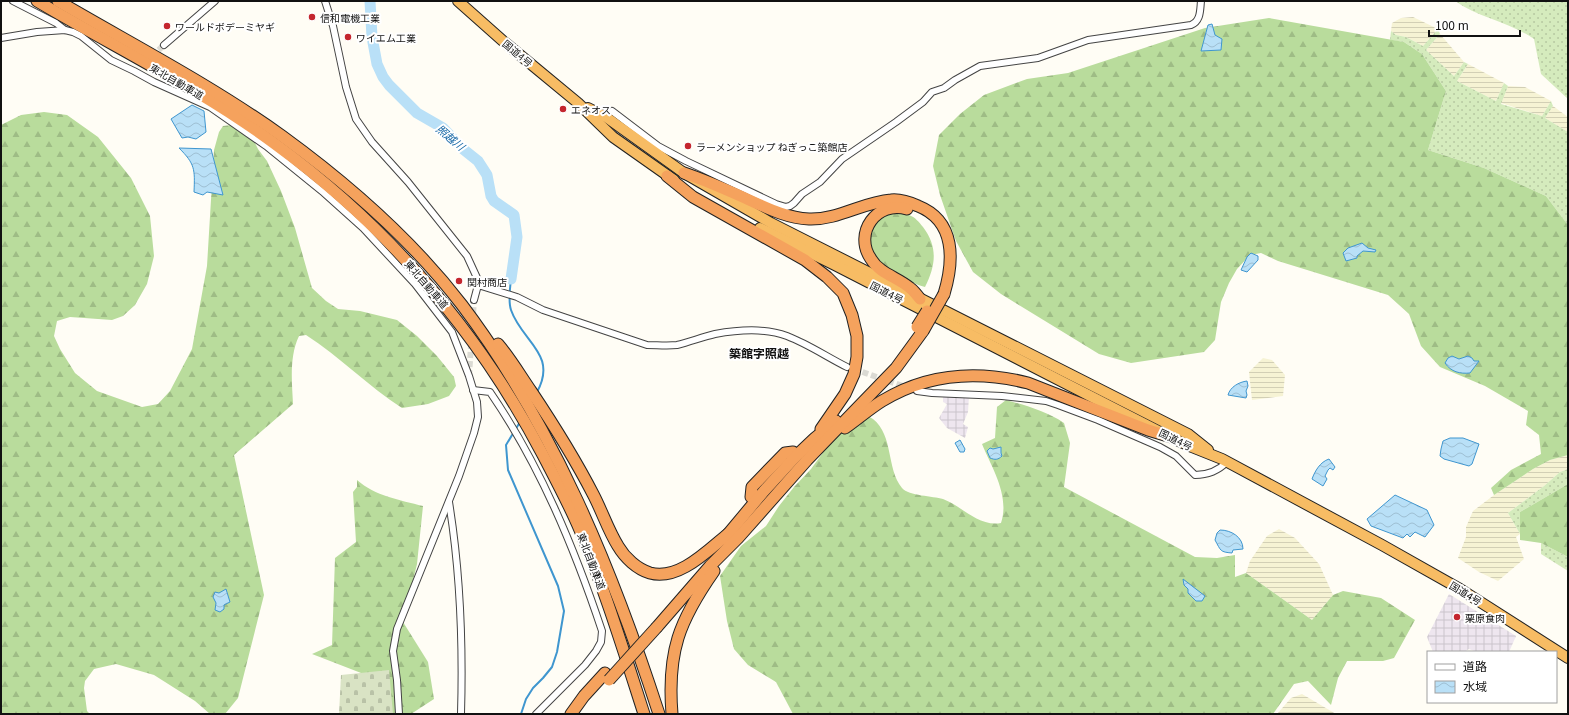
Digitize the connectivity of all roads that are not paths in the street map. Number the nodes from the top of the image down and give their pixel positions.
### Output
1 (14, 1) edge
2 (37, 1) edge
3 (58, 1) edge
4 (215, 1) edge
5 (325, 1) edge
6 (458, 1) edge
7 (1201, 1) edge
8 (65, 30) junction
9 (1, 38) edge
10 (164, 45) tunnel mouth
11 (143, 66) dead end
12 (134, 70) junction
13 (578, 103) junction
14 (612, 111) dead end
15 (647, 143) junction
16 (638, 156) junction
17 (684, 173) junction
18 (667, 176) junction
19 (478, 286) junction
20 (940, 293) junction
21 (920, 299) junction
22 (474, 300) tunnel mouth
23 (847, 367) tunnel mouth
24 (473, 390) junction
25 (917, 391) dead end
26 (536, 408) junction
27 (1168, 436) junction
28 (816, 444) junction
29 (797, 452) junction
30 (1213, 454) junction
31 (1227, 462) junction
32 (449, 501) junction
33 (748, 510) junction
34 (733, 536) junction
35 (1568, 658) edge
36 (607, 676) junction
37 (643, 711) edge
38 (399, 714) edge
39 (461, 714) edge
40 (536, 714) edge
41 (571, 714) edge
42 (579, 714) edge
43 (659, 714) edge
44 (672, 714) edge

1 - 8 street
2 - 37 highway, 東北自動車道
3 - 26 highway, 東北自動車道
4 - 10 street
5 - 19 street
6 - 13 highway, 国道4号
7 - 15 street
8 - 9 street
8 - 12 street
11 - 12 street
12 - 24 street
13 - 15 highway, 国道4号
13 - 16 highway, 国道4号
14 - 15 street
15 - 16 street
15 - 17 highway, 国道4号
16 - 18 highway, 国道4号
17 - 20 highway
17 - 21 highway, 国道4号
18 - 27 highway, 国道4号
18 - 28 highway
19 - 22 street
19 - 23 street
20 - 21 highway
20 - 28 highway, bridge
21 - 30 highway, 国道4号
24 - 32 street
24 - 40 street
25 - 31 street
26 - 34 highway
26 - 43 highway, 東北自動車道
27 - 28 highway
27 - 30 highway, 国道4号
28 - 29 highway
28 - 34 highway
29 - 33 highway
29 - 33 highway
30 - 31 highway, 国道4号
31 - 35 highway, 国道4号
32 - 38 street
32 - 39 street
33 - 34 highway
34 - 36 highway
34 - 44 highway
36 - 41 highway
36 - 42 highway

